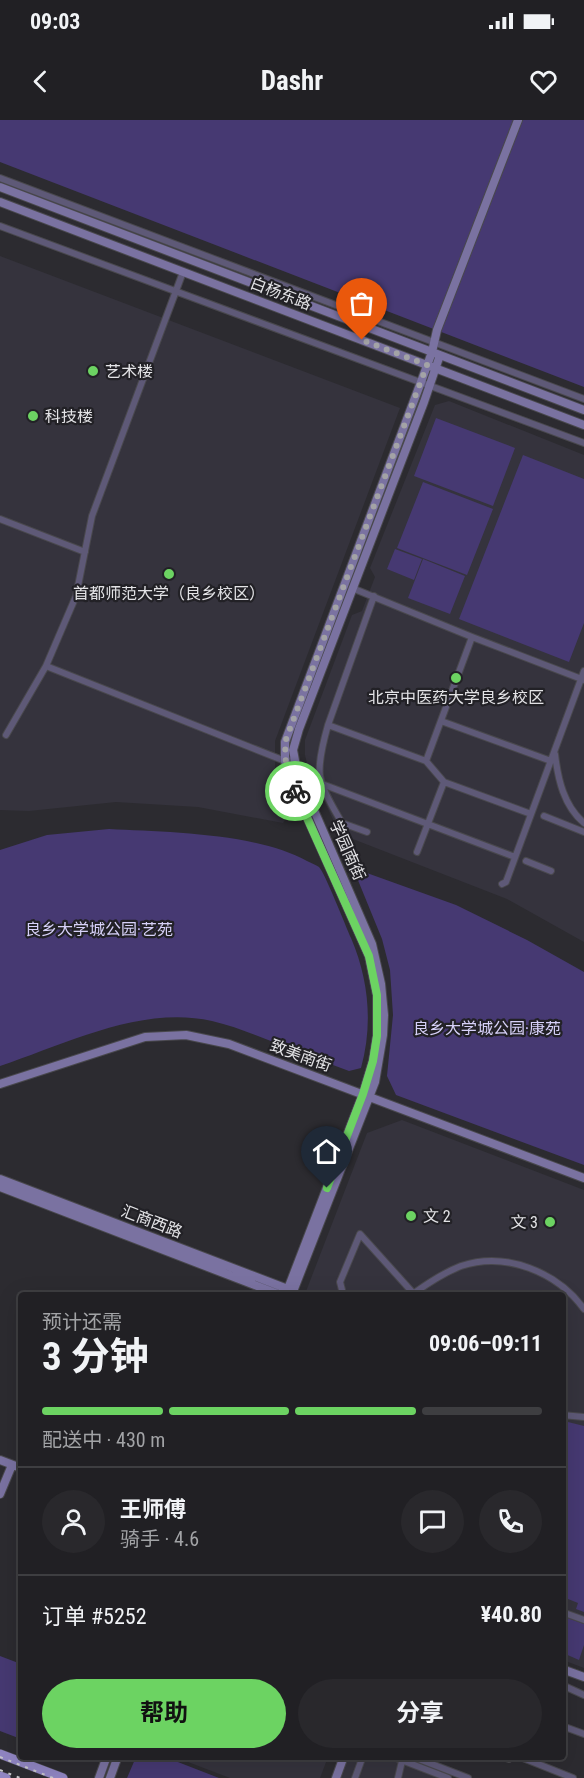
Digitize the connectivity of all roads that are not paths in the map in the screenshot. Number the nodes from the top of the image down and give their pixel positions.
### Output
1 (518, 120) edge
2 (0, 178) edge
3 (0, 188) edge
4 (0, 202) edge
5 (0, 226) edge
6 (183, 272) junction
7 (175, 291) junction
8 (434, 342) junction
9 (436, 353) junction
10 (431, 367) junction
11 (420, 382) junction
12 (430, 386) junction
13 (584, 399) edge
14 (584, 410) edge
15 (584, 425) edge
16 (584, 443) edge
17 (0, 519) edge
18 (85, 552) junction
19 (352, 588) junction
20 (374, 596) junction
21 (472, 637) junction
22 (46, 666) junction
23 (584, 671) edge
24 (584, 680) edge
25 (441, 721) junction
26 (328, 725) junction
27 (6, 735) dead end
28 (555, 751) junction
29 (289, 761) junction
30 (426, 761) junction
31 (551, 761) junction
32 (444, 782) junction
33 (322, 784) junction
34 (531, 814) junction
35 (544, 816) dead end
36 (428, 824) junction
37 (584, 824) edge
38 (367, 832) dead end
39 (584, 832) edge
40 (417, 852) dead end
41 (515, 857) junction
42 (526, 861) dead end
43 (551, 871) dead end
44 (502, 884) dead end
45 (0, 1084) edge
46 (366, 1095) junction
47 (584, 1178) edge
48 (0, 1179) edge
49 (0, 1187) edge
50 (273, 1292) edge
51 (290, 1292) edge
52 (342, 1292) edge
53 (411, 1292) edge
54 (416, 1292) edge
55 (584, 1309) edge
56 (566, 1415) edge
57 (584, 1417) edge
58 (0, 1460) edge
59 (12, 1465) junction
60 (18, 1467) edge
61 (0, 1494) edge
62 (566, 1613) edge
63 (584, 1620) edge
64 (566, 1670) edge
65 (584, 1677) edge
66 (566, 1686) edge
67 (584, 1695) edge
68 (566, 1726) edge
69 (584, 1734) edge
70 (0, 1754) edge
71 (106, 1760) edge
72 (117, 1760) edge
73 (343, 1760) edge
74 (362, 1760) edge
75 (421, 1760) edge
76 (528, 1760) edge
77 (402, 1761) joint
78 (0, 1776) edge
79 (339, 1776) edge
80 (6, 1778) edge
81 (63, 1778) edge
82 (99, 1778) edge
83 (110, 1778) edge
84 (355, 1778) edge
85 (398, 1778) edge
86 (448, 1778) edge
87 (468, 1778) edge
88 (573, 1778) edge

1 - 8 street, 学园南街
2 - 8 street
3 - 9 street, 白杨东路
4 - 6 street, 白杨东路
5 - 7 street
6 - 7 street
6 - 10 street, 白杨东路
7 - 11 street
7 - 18 street
8 - 9 street, 学园南街
8 - 13 street
9 - 10 street, 学园南街
9 - 14 street, 白杨东路
10 - 11 street, 学园南街
10 - 12 street, 学园南街
10 - 15 street, 白杨东路
11 - 12 street
11 - 29 street, 学园南街
12 - 16 street
12 - 19 street, 学园南街
17 - 18 street
18 - 22 street
19 - 20 street
19 - 29 street, 学园南街
20 - 21 street
20 - 26 street
21 - 24 street
21 - 25 street
22 - 27 street
22 - 29 street
23 - 28 street
25 - 30 street
25 - 31 street
26 - 30 street
26 - 33 street
28 - 31 street
28 - 37 street
29 - 46 street, 学园南街
30 - 32 street
31 - 34 street
32 - 34 street
32 - 36 street
33 - 36 street
33 - 38 street
34 - 41 street
35 - 39 street
36 - 40 street
36 - 41 street
41 - 44 street
42 - 43 street
45 - 46 street, 致美南街
46 - 47 street, 致美南街
46 - 51 street, 学园南街
48 - 51 street, 汇商西路
49 - 50 street, 汇商西路
52 - 53 street
54 - 55 street
56 - 57 street
58 - 59 street
59 - 60 street
59 - 61 street
62 - 63 street
64 - 65 street
66 - 67 street
68 - 69 street
70 - 81 main road
71 - 82 street
72 - 83 street
73 - 79 street
74 - 84 street
75 - 87 street
76 - 88 street
77 - 85 street
77 - 86 street
78 - 80 main road

